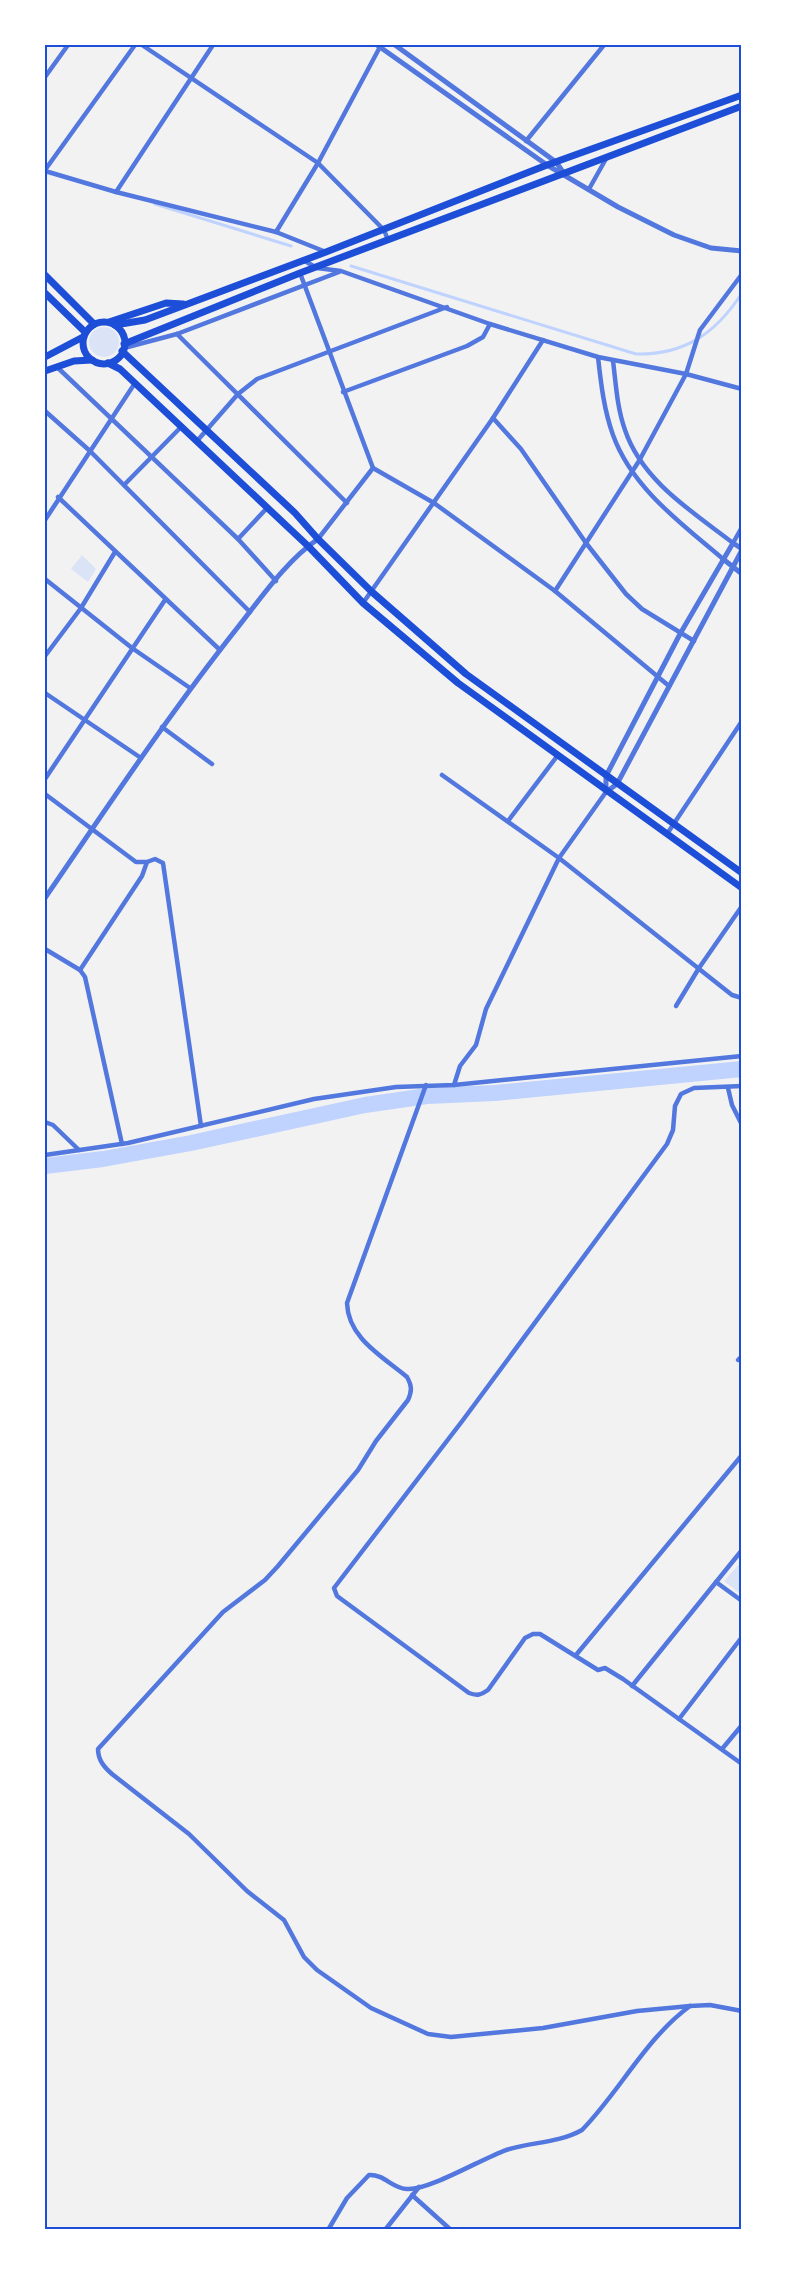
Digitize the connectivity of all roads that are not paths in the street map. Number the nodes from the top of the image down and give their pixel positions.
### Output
1 (68, 45) edge
2 (135, 45) edge
3 (142, 45) edge
4 (213, 45) edge
5 (394, 45) edge
6 (604, 45) edge
7 (379, 46) edge
8 (45, 77) edge
9 (191, 78) junction
10 (742, 95) edge
11 (742, 106) edge
12 (526, 141) junction
13 (607, 158) junction
14 (555, 162) junction
15 (318, 163) junction
16 (548, 165) junction
17 (45, 170) edge
18 (563, 173) junction
19 (589, 189) junction
20 (116, 192) junction
21 (384, 230) junction
22 (276, 232) junction
23 (388, 240) junction
24 (742, 251) edge
25 (326, 252) junction
26 (303, 261) junction
27 (317, 268) junction
28 (341, 271) junction
29 (300, 273) junction
30 (742, 274) edge
31 (45, 275) edge
32 (304, 284) junction
33 (45, 293) edge
34 (447, 308) junction
35 (94, 324) junction
36 (112, 324) junction
37 (490, 324) junction
38 (177, 334) junction
39 (84, 335) junction
40 (543, 340) junction
41 (124, 348) junction
42 (329, 352) junction
43 (45, 357) edge
44 (598, 357) junction
45 (92, 360) junction
46 (614, 361) junction
47 (108, 363) junction
48 (57, 366) junction
49 (45, 370) edge
50 (686, 374) junction
51 (135, 383) junction
52 (742, 390) edge
53 (343, 392) junction
54 (238, 394) junction
55 (45, 411) edge
56 (111, 418) junction
57 (493, 418) junction
58 (182, 426) junction
59 (207, 430) junction
60 (197, 441) junction
61 (90, 451) junction
62 (151, 457) junction
63 (639, 461) junction
64 (373, 468) junction
65 (632, 472) junction
66 (124, 485) junction
67 (58, 497) junction
68 (347, 503) junction
69 (434, 503) junction
70 (267, 508) junction
71 (45, 520) edge
72 (742, 527) edge
73 (238, 539) junction
74 (318, 539) junction
75 (586, 543) junction
76 (733, 543) junction
77 (308, 546) junction
78 (742, 550) edge
79 (115, 552) junction
80 (723, 559) junction
81 (733, 567) junction
82 (742, 574) edge
83 (45, 579) edge
84 (276, 581) junction
85 (555, 591) junction
86 (372, 592) junction
87 (165, 600) junction
88 (363, 603) junction
89 (81, 608) junction
90 (250, 612) junction
91 (680, 634) junction
92 (694, 641) junction
93 (132, 648) junction
94 (219, 650) junction
95 (45, 656) edge
96 (658, 677) junction
97 (669, 686) junction
98 (190, 688) junction
99 (45, 693) edge
100 (493, 695) junction
101 (487, 705) junction
102 (83, 720) junction
103 (742, 721) edge
104 (162, 728) junction
105 (558, 755) junction
106 (141, 758) junction
107 (212, 764) dead end
108 (442, 775) dead end
109 (606, 776) junction
110 (45, 779) edge
111 (617, 784) junction
112 (606, 792) junction
113 (45, 794) edge
114 (508, 821) junction
115 (673, 825) junction
116 (93, 828) junction
117 (666, 835) junction
118 (559, 858) junction
119 (147, 862) junction
120 (742, 873) edge
121 (742, 888) edge
122 (45, 898) edge
123 (742, 906) edge
124 (45, 948) edge
125 (699, 968) junction
126 (80, 970) junction
127 (742, 998) edge
128 (676, 1006) dead end
129 (742, 1056) edge
130 (454, 1085) junction
131 (742, 1086) edge
132 (425, 1087) junction
133 (728, 1088) junction
134 (45, 1117) edge
135 (45, 1122) edge
136 (53, 1125) junction
137 (742, 1125) edge
138 (201, 1126) junction
139 (122, 1144) junction
140 (79, 1150) junction
141 (45, 1155) edge
142 (742, 1455) edge
143 (742, 1550) edge
144 (716, 1582) junction
145 (742, 1601) edge
146 (742, 1637) edge
147 (576, 1655) junction
148 (632, 1686) junction
149 (679, 1719) junction
150 (742, 1725) edge
151 (722, 1749) junction
152 (742, 1764) edge
153 (690, 2006) junction
154 (742, 2011) edge
155 (419, 2187) junction
156 (412, 2195) junction
157 (328, 2230) edge
158 (385, 2230) edge
159 (451, 2230) edge

1 - 8 street
2 - 17 street
3 - 9 street
4 - 9 street
5 - 12 street
6 - 12 street
7 - 15 street
7 - 16 street
9 - 15 street
9 - 20 street
10 - 14 main road
11 - 13 main road
12 - 14 street
13 - 18 main road
13 - 19 street
14 - 16 main road
14 - 18 street
15 - 21 street
15 - 22 street
16 - 18 street
16 - 21 main road
17 - 20 street
18 - 19 street
18 - 23 main road
19 - 24 street
20 - 22 street
21 - 23 street
21 - 25 main road
22 - 25 street
23 - 27 main road
25 - 26 main road
26 - 27 street
26 - 36 main road
27 - 28 street
27 - 29 main road
28 - 32 street
28 - 34 street
29 - 32 street
29 - 41 main road
30 - 50 street
31 - 35 main road
32 - 38 street
32 - 42 street
33 - 39 main road
34 - 37 street
34 - 42 street
35 - 36 main road
35 - 39 main road
36 - 41 main road
37 - 40 street
37 - 53 street
38 - 41 street
38 - 54 street
39 - 43 main road
39 - 45 main road
40 - 44 street
40 - 57 street
41 - 47 main road
41 - 59 main road
42 - 53 street
42 - 54 street
44 - 46 street
44 - 65 street
45 - 47 main road
45 - 48 main road
46 - 50 street
46 - 63 street
47 - 51 main road
48 - 49 main road
48 - 56 street
50 - 52 street
50 - 63 street
51 - 56 street
51 - 58 main road
53 - 64 street
54 - 59 street
54 - 68 street
55 - 61 street
56 - 61 street
56 - 62 street
57 - 69 street
57 - 75 street
58 - 60 main road
58 - 62 street
59 - 60 street
59 - 74 main road
60 - 70 main road
61 - 66 street
61 - 67 street
62 - 66 street
62 - 73 street
63 - 65 street
63 - 76 street
64 - 68 street
64 - 69 street
65 - 75 street
65 - 80 street
66 - 90 street
67 - 71 street
67 - 79 street
68 - 74 street
69 - 85 street
69 - 86 street
70 - 73 street
70 - 77 main road
72 - 76 street
73 - 84 street
74 - 77 street
74 - 86 main road
75 - 85 street
75 - 91 street
76 - 78 street
76 - 80 street
77 - 84 street
77 - 88 main road
78 - 81 street
79 - 87 street
79 - 89 street
80 - 81 street
80 - 91 street
81 - 82 street
81 - 92 street
83 - 89 street
84 - 90 street
85 - 96 street
86 - 88 street
86 - 100 main road
87 - 93 street
87 - 94 street
88 - 101 main road
89 - 93 street
89 - 95 street
90 - 94 street
91 - 92 street
91 - 96 street
92 - 97 street
93 - 98 street
93 - 102 street
94 - 98 street
96 - 97 street
96 - 109 street
97 - 111 street
98 - 104 street
99 - 102 street
100 - 101 main road
100 - 109 main road
101 - 105 main road
102 - 106 street
102 - 110 street
103 - 115 street
104 - 106 street
104 - 107 street
105 - 112 main road
105 - 114 street
106 - 116 street
108 - 114 street
109 - 111 main road
109 - 112 street
111 - 112 street
111 - 115 main road
112 - 117 main road
112 - 118 street
113 - 116 street
114 - 118 street
115 - 117 street
115 - 120 main road
116 - 119 street
116 - 122 street
117 - 121 main road
118 - 125 street
118 - 130 street
119 - 126 street
119 - 138 street
123 - 125 street
124 - 126 street
125 - 127 street
125 - 128 street
126 - 139 street
129 - 130 street
130 - 132 street
131 - 133 street
132 - 138 street
132 - 153 street
133 - 137 street
133 - 147 street
134 - 136 street
135 - 136 street
136 - 140 street
138 - 139 street
139 - 140 street
140 - 141 street
142 - 147 street
143 - 144 street
144 - 145 street
144 - 148 street
146 - 149 street
147 - 148 street
148 - 149 street
149 - 151 street
150 - 151 street
151 - 152 street
153 - 154 street
153 - 155 street
155 - 156 street
155 - 157 street
156 - 158 street
156 - 159 street

